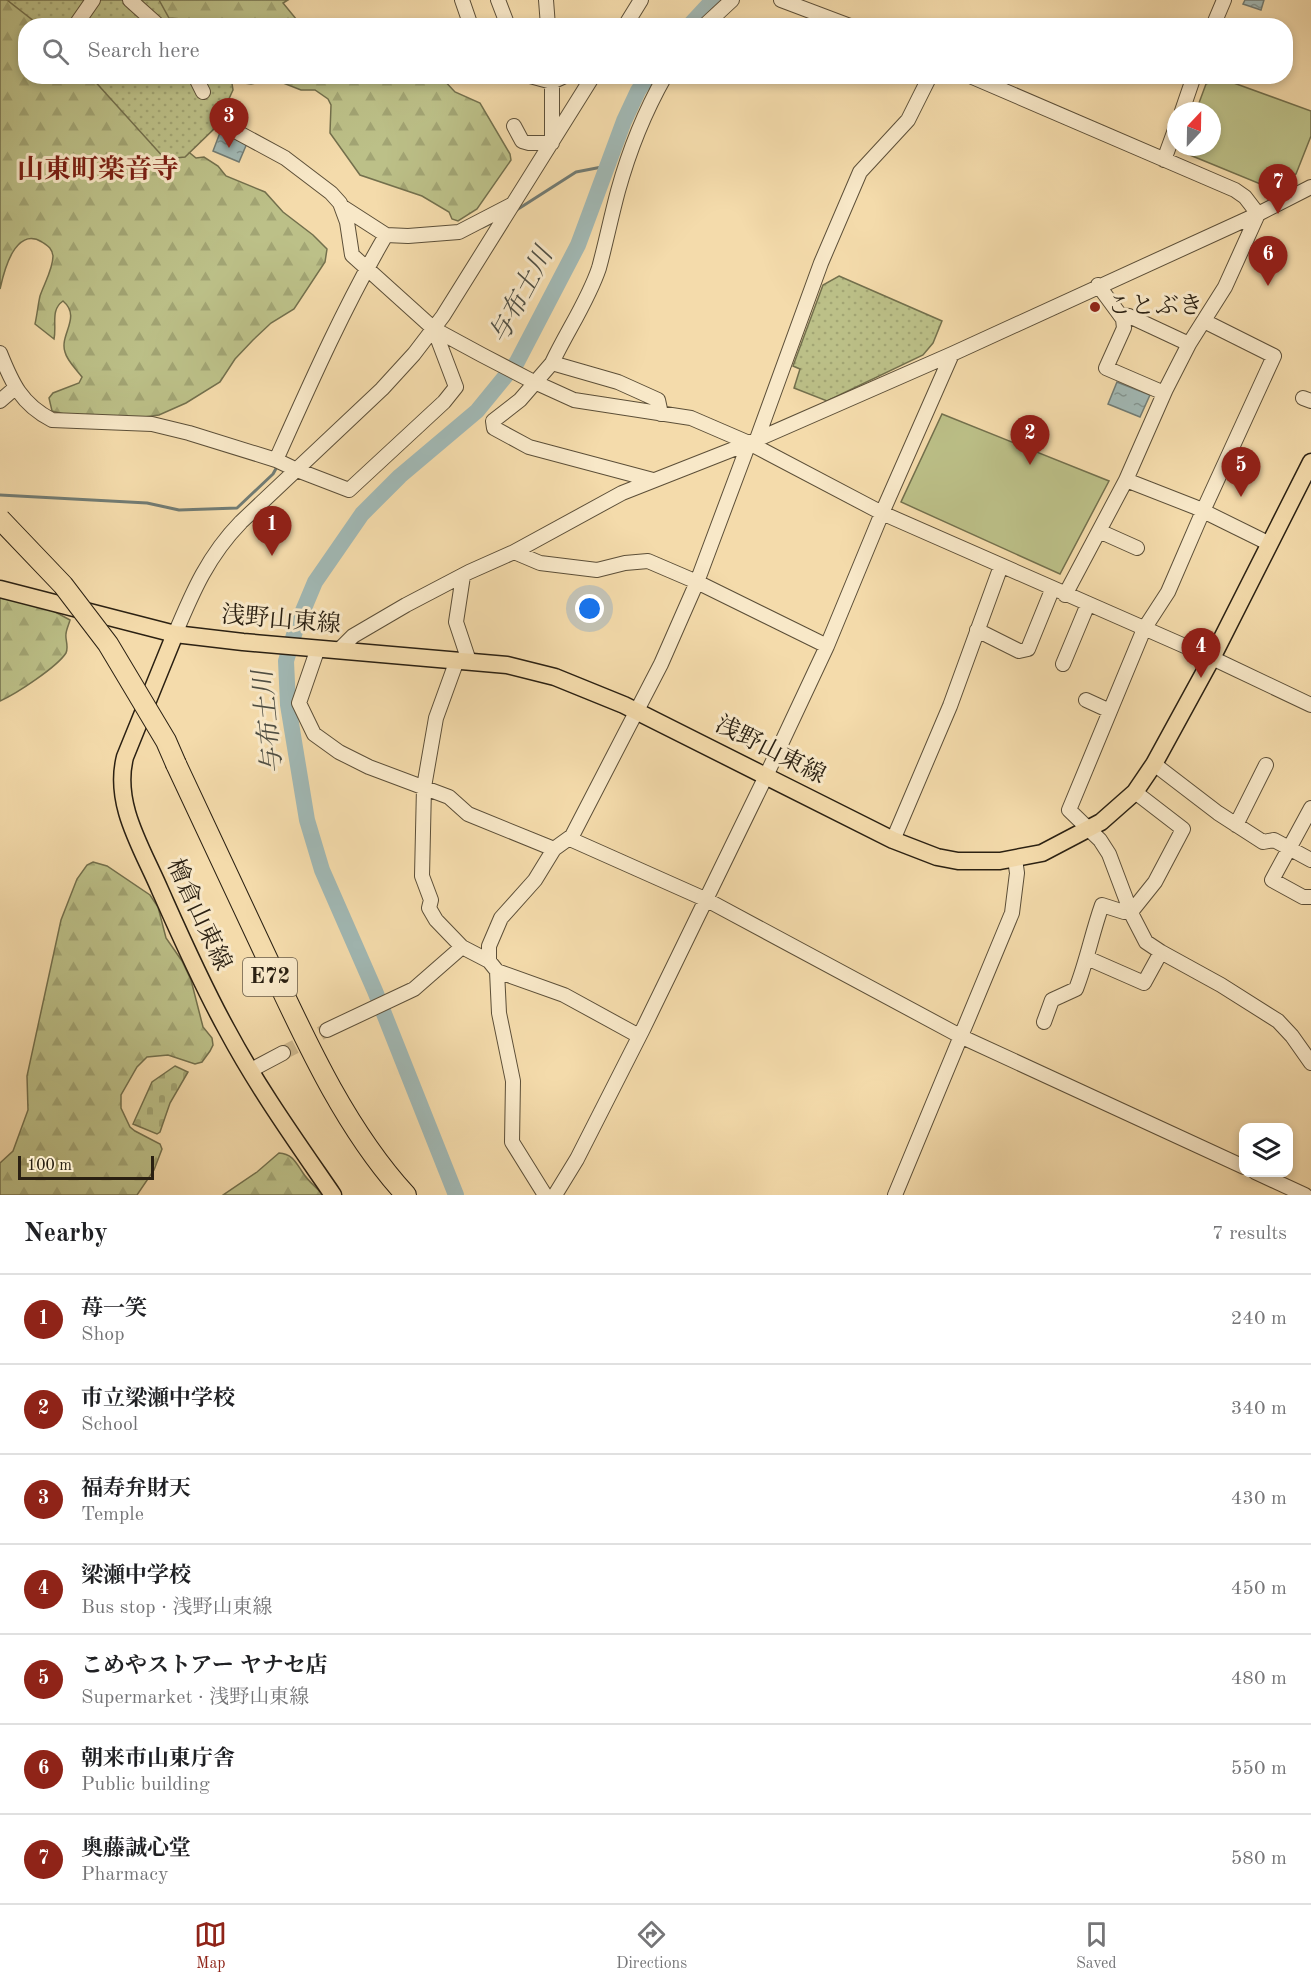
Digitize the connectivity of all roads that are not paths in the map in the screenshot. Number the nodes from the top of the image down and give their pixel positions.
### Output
1 (93, 0) edge
2 (130, 0) edge
3 (462, 0) edge
4 (498, 0) edge
5 (546, 0) edge
6 (641, 0) edge
7 (732, 0) edge
8 (781, 0) edge
9 (1224, 0) edge
10 (81, 18) edge
11 (148, 18) edge
12 (468, 18) edge
13 (505, 18) edge
14 (547, 18) edge
15 (630, 18) edge
16 (713, 18) edge
17 (829, 18) edge
18 (1216, 18) edge
19 (199, 84) edge
20 (557, 84) edge
21 (564, 84) edge
22 (588, 84) edge
23 (661, 84) edge
24 (926, 84) edge
25 (988, 84) edge
26 (1191, 84) edge
27 (203, 92) dead end
28 (580, 97) junction
29 (1185, 102) edge
30 (514, 126) dead end
31 (231, 134) dead end
32 (552, 143) junction
33 (1167, 152) edge
34 (1164, 160) junction
35 (1311, 187) edge
36 (513, 204) junction
37 (341, 206) junction
38 (1258, 214) junction
39 (386, 235) junction
40 (367, 267) junction
41 (1098, 285) junction
42 (1120, 315) junction
43 (1204, 321) junction
44 (434, 329) junction
45 (1189, 344) junction
46 (0, 353) edge
47 (952, 354) junction
48 (552, 363) junction
49 (532, 381) junction
50 (15, 388) junction
51 (1164, 393) junction
52 (0, 401) edge
53 (662, 414) junction
54 (753, 441) junction
55 (276, 460) junction
56 (1311, 462) edge
57 (297, 470) junction
58 (653, 480) junction
59 (1126, 480) junction
60 (1203, 511) junction
61 (882, 513) junction
62 (2, 527) edge
63 (1099, 531) junction
64 (1270, 544) junction
65 (1137, 548) dead end
66 (514, 552) junction
67 (1000, 566) junction
68 (463, 576) junction
69 (697, 582) junction
70 (0, 589) edge
71 (1059, 592) junction
72 (1088, 604) junction
73 (1144, 629) junction
74 (977, 630) junction
75 (175, 634) junction
76 (826, 646) junction
77 (315, 648) junction
78 (339, 650) junction
79 (1212, 658) junction
80 (464, 660) junction
81 (1063, 664) dead end
82 (1086, 700) dead end
83 (1311, 705) edge
84 (636, 711) junction
85 (1110, 711) junction
86 (1154, 764) junction
87 (1266, 765) dead end
88 (766, 776) junction
89 (424, 787) junction
90 (1135, 792) junction
91 (1311, 808) edge
92 (1236, 825) junction
93 (1088, 830) junction
94 (570, 839) junction
95 (893, 840) junction
96 (1288, 848) junction
97 (554, 849) junction
98 (1016, 859) junction
99 (1311, 860) edge
100 (1311, 897) edge
101 (707, 900) junction
102 (1131, 912) junction
103 (462, 947) junction
104 (1161, 952) junction
105 (1087, 958) junction
106 (493, 966) junction
107 (1044, 1022) dead end
108 (327, 1030) tunnel mouth
109 (639, 1036) junction
110 (962, 1037) junction
111 (283, 1053) tunnel mouth
112 (1311, 1063) edge
113 (251, 1070) junction
114 (1239, 1165) edge
115 (1264, 1177) edge
116 (388, 1183) edge
117 (333, 1195) edge
118 (406, 1195) edge
119 (545, 1195) edge
120 (555, 1195) edge
121 (895, 1195) edge
122 (1305, 1195) edge

1 - 10 street
2 - 11 street
3 - 12 street
4 - 13 street
5 - 14 street
6 - 15 street
7 - 16 street
8 - 17 street
9 - 18 street
19 - 27 street
20 - 32 street
21 - 28 street
22 - 28 street
23 - 48 street
24 - 54 street
25 - 34 street
26 - 29 street
28 - 32 street
30 - 32 street
31 - 37 street
32 - 36 street
33 - 34 street
34 - 38 street
35 - 38 street
36 - 39 street
36 - 44 street
37 - 39 street
37 - 40 street
38 - 41 street
38 - 43 street
39 - 40 street
40 - 44 street
40 - 55 street
41 - 42 street
41 - 47 street
42 - 45 street
42 - 51 street
43 - 45 street
43 - 60 street
44 - 49 street
44 - 57 street
44 - 57 street
45 - 51 street
46 - 50 street
47 - 54 street
47 - 61 street
48 - 49 street
48 - 53 street
49 - 53 street
49 - 58 street
50 - 52 street
50 - 55 street
51 - 59 street
53 - 54 street
54 - 58 street
54 - 61 street
54 - 69 street
55 - 57 street
56 - 64 main road, 浅野山東線
57 - 75 street
58 - 66 street
59 - 60 street
59 - 63 street
60 - 64 street
60 - 73 street
61 - 67 street
61 - 76 street
62 - 116 highway, E72
63 - 65 street
63 - 71 street
64 - 79 main road, 浅野山東線
66 - 68 street
66 - 69 street
67 - 71 street
67 - 74 street
68 - 78 street
68 - 80 street
69 - 76 street
69 - 84 street
70 - 75 main road, 浅野山東線
71 - 72 street
71 - 74 street
72 - 73 street
72 - 81 street
73 - 79 street
73 - 85 street
74 - 95 street
75 - 77 main road, 浅野山東線
75 - 113 main road, 檜倉山東線
76 - 88 street
77 - 78 main road, 浅野山東線
77 - 89 street
78 - 80 main road, 浅野山東線
79 - 83 street
79 - 86 main road, 浅野山東線
80 - 84 main road, 浅野山東線
80 - 89 street
82 - 85 street
84 - 88 main road, 浅野山東線
84 - 94 street
85 - 93 street
86 - 90 main road, 浅野山東線
86 - 92 street
87 - 92 street
88 - 95 main road, 浅野山東線
88 - 101 street
89 - 97 street
89 - 103 street
90 - 93 main road, 浅野山東線
90 - 102 street
91 - 96 street
92 - 96 street
93 - 98 main road, 浅野山東線
93 - 102 street
94 - 97 street
94 - 101 street
95 - 98 main road, 浅野山東線
96 - 99 street
96 - 100 street
97 - 106 street
98 - 110 street
101 - 109 street
101 - 110 street
102 - 104 street
102 - 105 street
103 - 106 street
103 - 108 street
104 - 105 street
104 - 112 street
105 - 107 street
106 - 109 street
106 - 119 street
109 - 120 street
110 - 114 street
110 - 121 street
111 - 113 street
113 - 117 main road, 檜倉山東線
115 - 122 street
116 - 118 highway, E72

